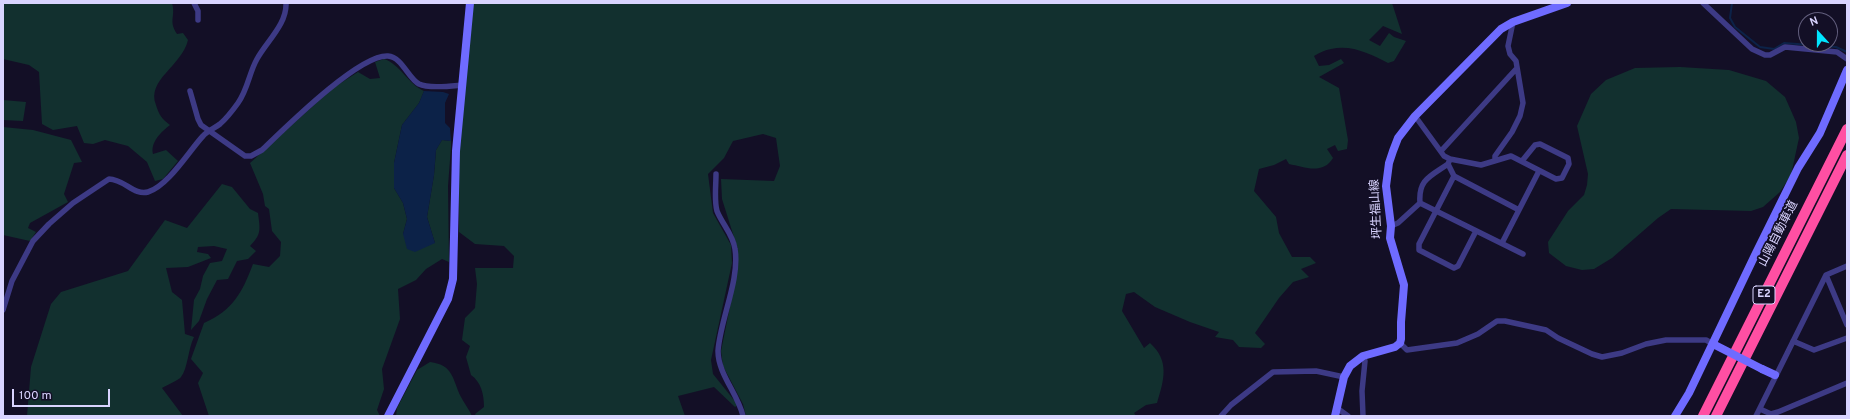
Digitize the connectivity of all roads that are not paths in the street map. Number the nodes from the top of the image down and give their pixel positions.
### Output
1 (194, 3) edge
2 (286, 3) edge
3 (470, 3) edge
4 (1567, 3) edge
5 (1703, 3) edge
6 (198, 20) dead end
7 (1513, 22) junction
8 (1847, 59) edge
9 (1518, 68) junction
10 (1847, 70) edge
11 (462, 85) junction
12 (190, 91) dead end
13 (1415, 116) junction
14 (1847, 129) edge
15 (209, 131) junction
16 (1441, 151) junction
17 (1847, 155) edge
18 (1449, 161) junction
19 (1495, 161) junction
20 (1522, 161) junction
21 (1539, 171) junction
22 (716, 174) dead end
23 (1454, 176) junction
24 (1420, 203) junction
25 (1435, 210) junction
26 (1519, 210) junction
27 (1391, 226) junction
28 (1476, 231) junction
29 (1502, 243) junction
30 (1523, 254) dead end
31 (1847, 266) edge
32 (1826, 275) junction
33 (3, 310) edge
34 (1847, 325) edge
35 (1847, 338) edge
36 (1793, 341) junction
37 (1400, 343) junction
38 (1713, 344) junction
39 (1363, 356) junction
40 (1775, 375) junction
41 (1344, 377) junction
42 (1847, 383) edge
43 (1337, 408) junction
44 (1760, 409) junction
45 (388, 416) edge
46 (743, 416) edge
47 (1221, 416) edge
48 (1335, 416) edge
49 (1348, 416) edge
50 (1363, 416) edge
51 (1675, 416) edge
52 (1703, 416) edge
53 (1716, 416) edge
54 (1756, 416) edge

1 - 6 street
2 - 15 street
3 - 11 street
4 - 7 street, 坪生福山線
5 - 8 street
7 - 9 street
7 - 13 street, 坪生福山線
9 - 16 street
9 - 19 street
10 - 38 street
11 - 15 street
11 - 45 street
12 - 15 street
13 - 16 street
13 - 27 street, 坪生福山線
14 - 52 highway, 山陽自動車道 / E2
15 - 33 street
16 - 18 street
17 - 53 highway, 山陽自動車道 / E2
18 - 19 street
18 - 23 street
18 - 24 street
19 - 20 street
20 - 21 street
20 - 21 street
21 - 26 street
22 - 46 street
23 - 25 street
23 - 26 street
24 - 25 street
24 - 27 street
25 - 28 street
25 - 28 street
26 - 29 street
27 - 37 street, 坪生福山線
28 - 29 street
29 - 30 street
31 - 32 street
32 - 34 street
32 - 36 street
35 - 36 street
36 - 40 street
37 - 38 street
37 - 39 street
38 - 40 street, bridge
38 - 51 street
39 - 41 street
39 - 50 street
40 - 44 street
41 - 43 street
41 - 47 street
42 - 44 street
43 - 48 street
43 - 49 street
44 - 54 street

